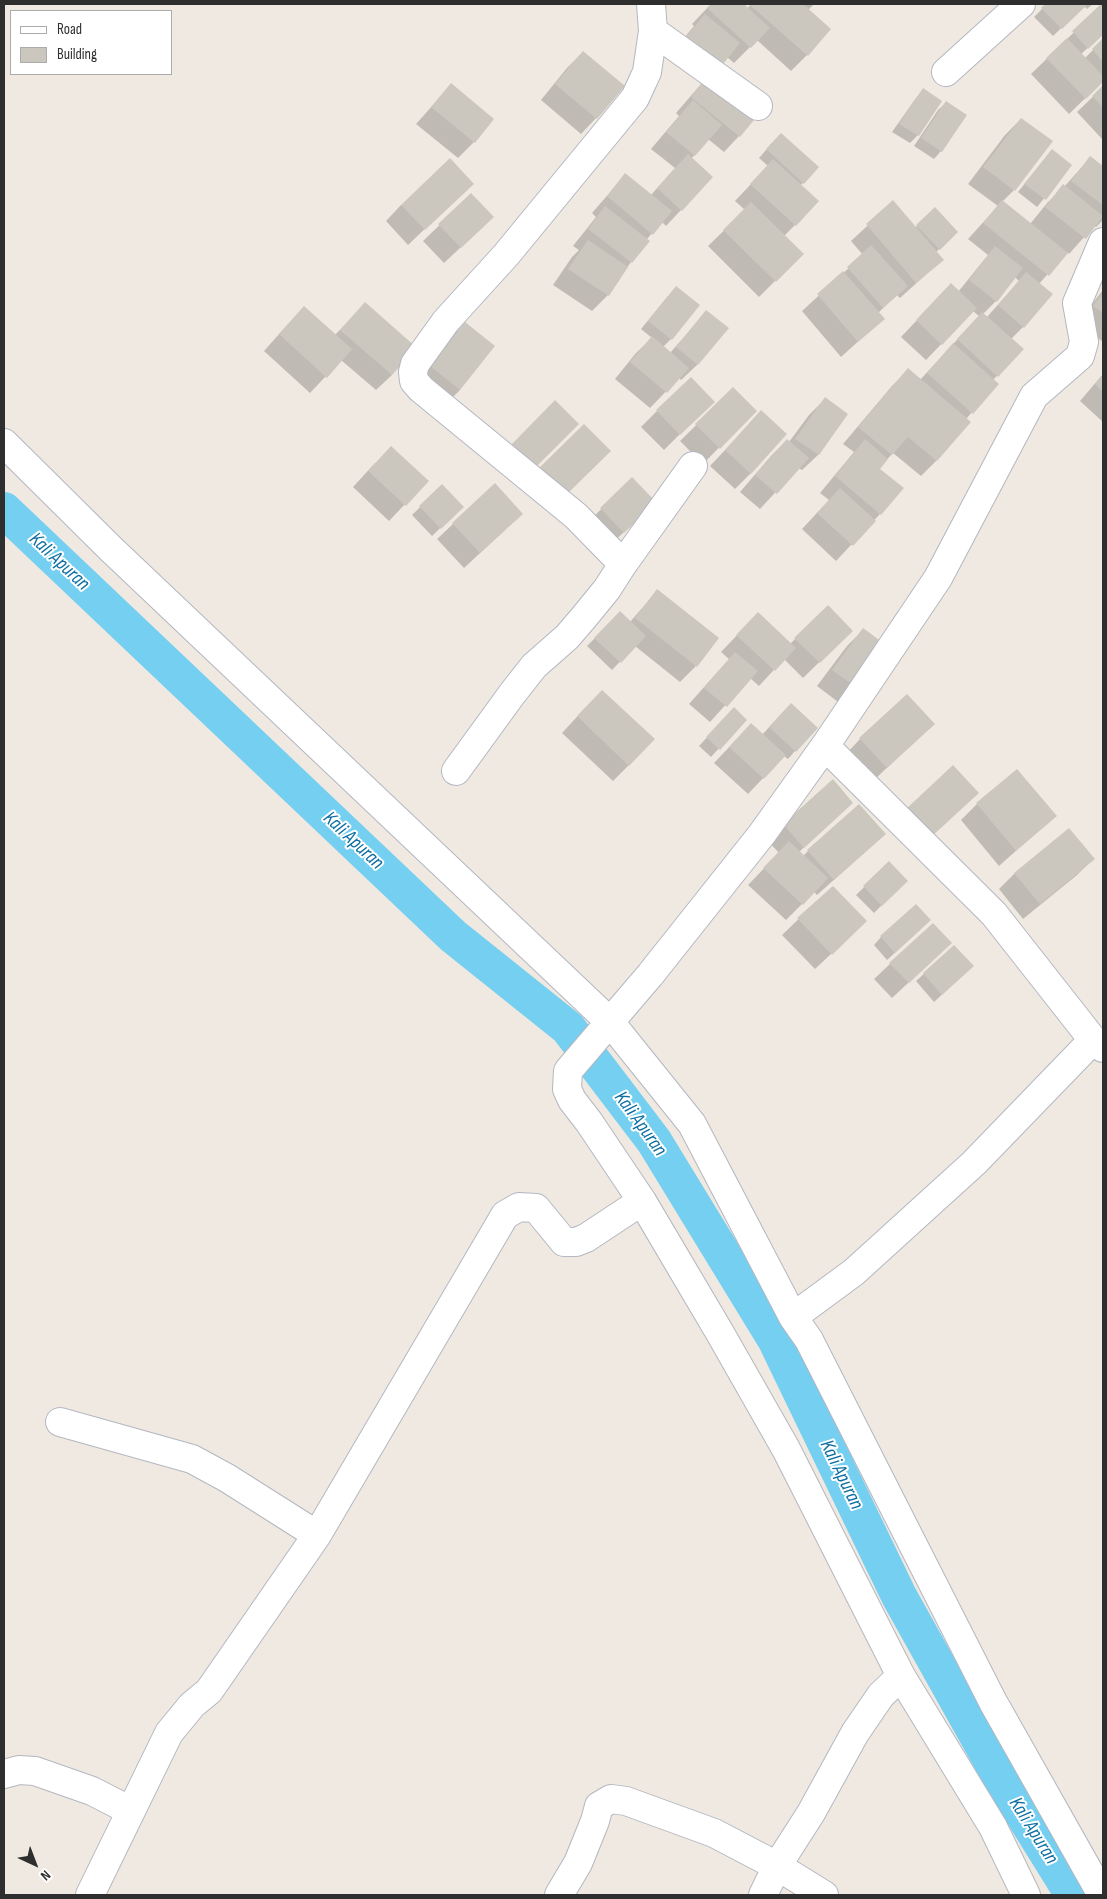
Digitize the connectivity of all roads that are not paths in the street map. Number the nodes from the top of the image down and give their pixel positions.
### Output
1 (651, 4) edge
2 (1022, 4) edge
3 (653, 31) junction
4 (946, 72) dead end
5 (758, 106) dead end
6 (1103, 242) edge
7 (4, 443) edge
8 (693, 466) dead end
9 (623, 564) junction
10 (825, 746) junction
11 (456, 771) dead end
12 (606, 1027) junction
13 (1098, 1044) edge
14 (642, 1201) junction
15 (793, 1317) junction
16 (60, 1422) dead end
17 (317, 1535) junction
18 (901, 1676) junction
19 (4, 1774) edge
20 (131, 1811) junction
21 (777, 1866) junction
22 (90, 1895) edge
23 (559, 1895) edge
24 (763, 1895) edge
25 (824, 1895) edge
26 (1026, 1895) edge
27 (1102, 1895) edge

1 - 3 street
2 - 4 street
3 - 5 street
3 - 9 street
6 - 10 street
7 - 12 street
8 - 9 street
9 - 11 street
10 - 12 street
10 - 13 street
12 - 14 street
12 - 15 street
13 - 15 street
14 - 17 street
14 - 18 street
15 - 27 street
16 - 17 street
17 - 20 street
18 - 21 street
18 - 26 street
19 - 20 street
20 - 22 street
21 - 23 street
21 - 24 street
21 - 25 street

